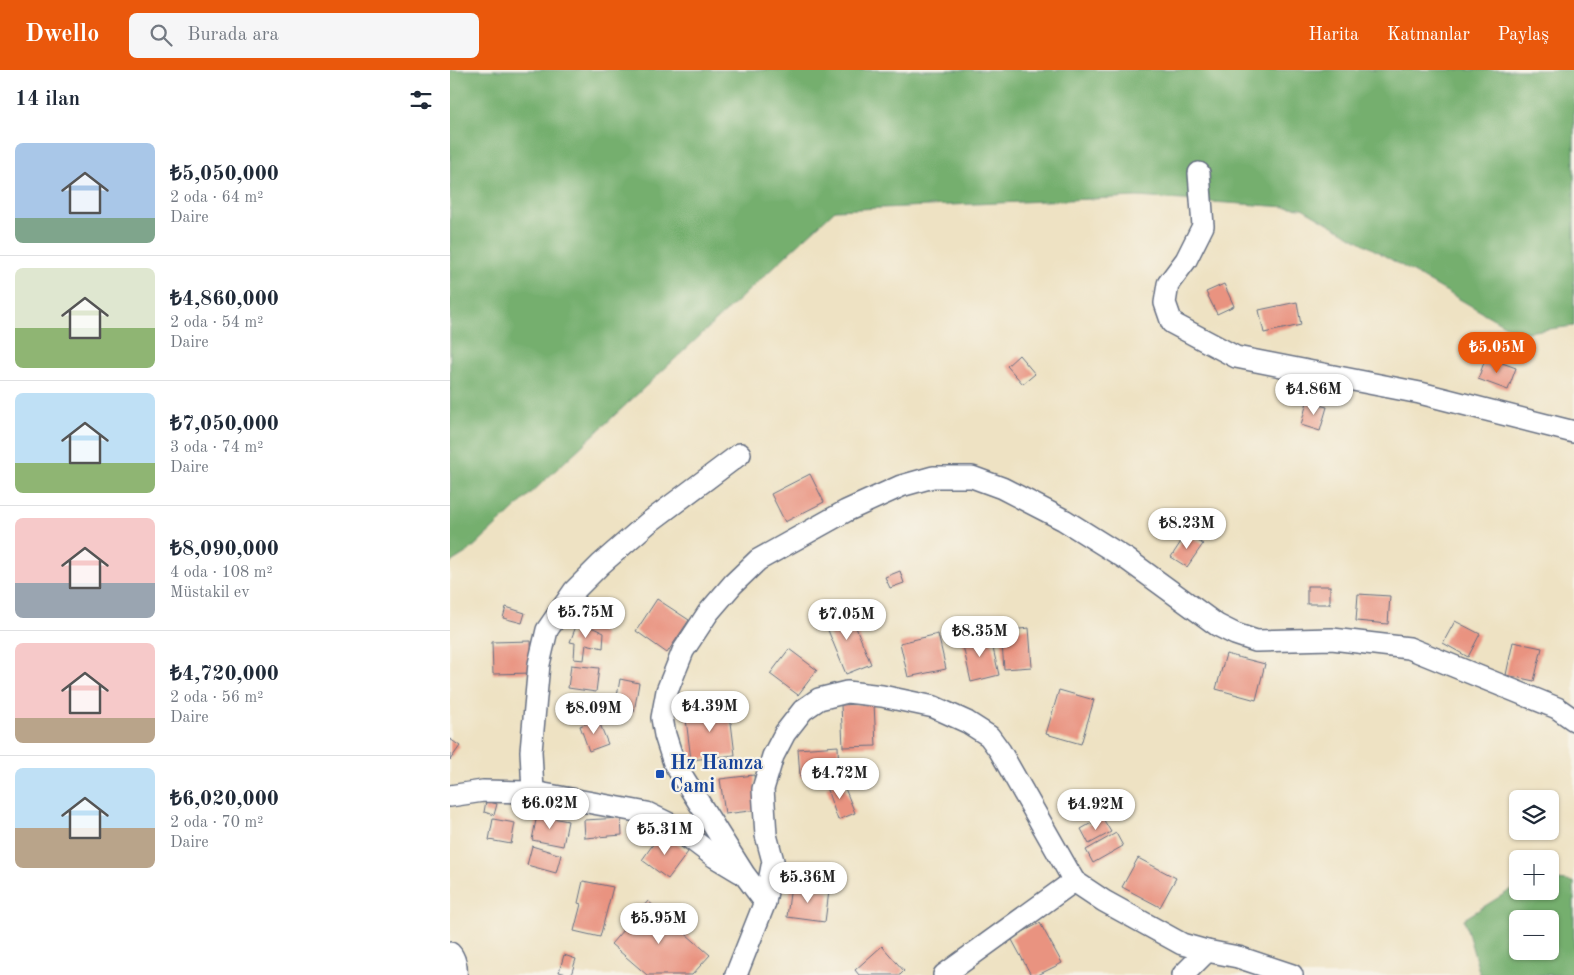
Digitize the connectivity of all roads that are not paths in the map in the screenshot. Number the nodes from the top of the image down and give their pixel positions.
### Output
1 (1199, 173) dead end
2 (1574, 432) edge
3 (740, 454) dead end
4 (1574, 720) edge
5 (532, 792) junction
6 (450, 796) edge
7 (744, 874) junction
8 (1074, 881) junction
9 (765, 902) junction
10 (1207, 952) junction
11 (450, 953) edge
12 (456, 975) edge
13 (736, 975) edge
14 (944, 975) edge
15 (1184, 975) edge
16 (1292, 975) edge

1 - 2 street
3 - 5 street
4 - 7 street
5 - 6 street
5 - 7 street
7 - 9 street
8 - 9 street
8 - 10 street
8 - 14 street
9 - 13 street
10 - 15 street
10 - 16 street
11 - 12 street

